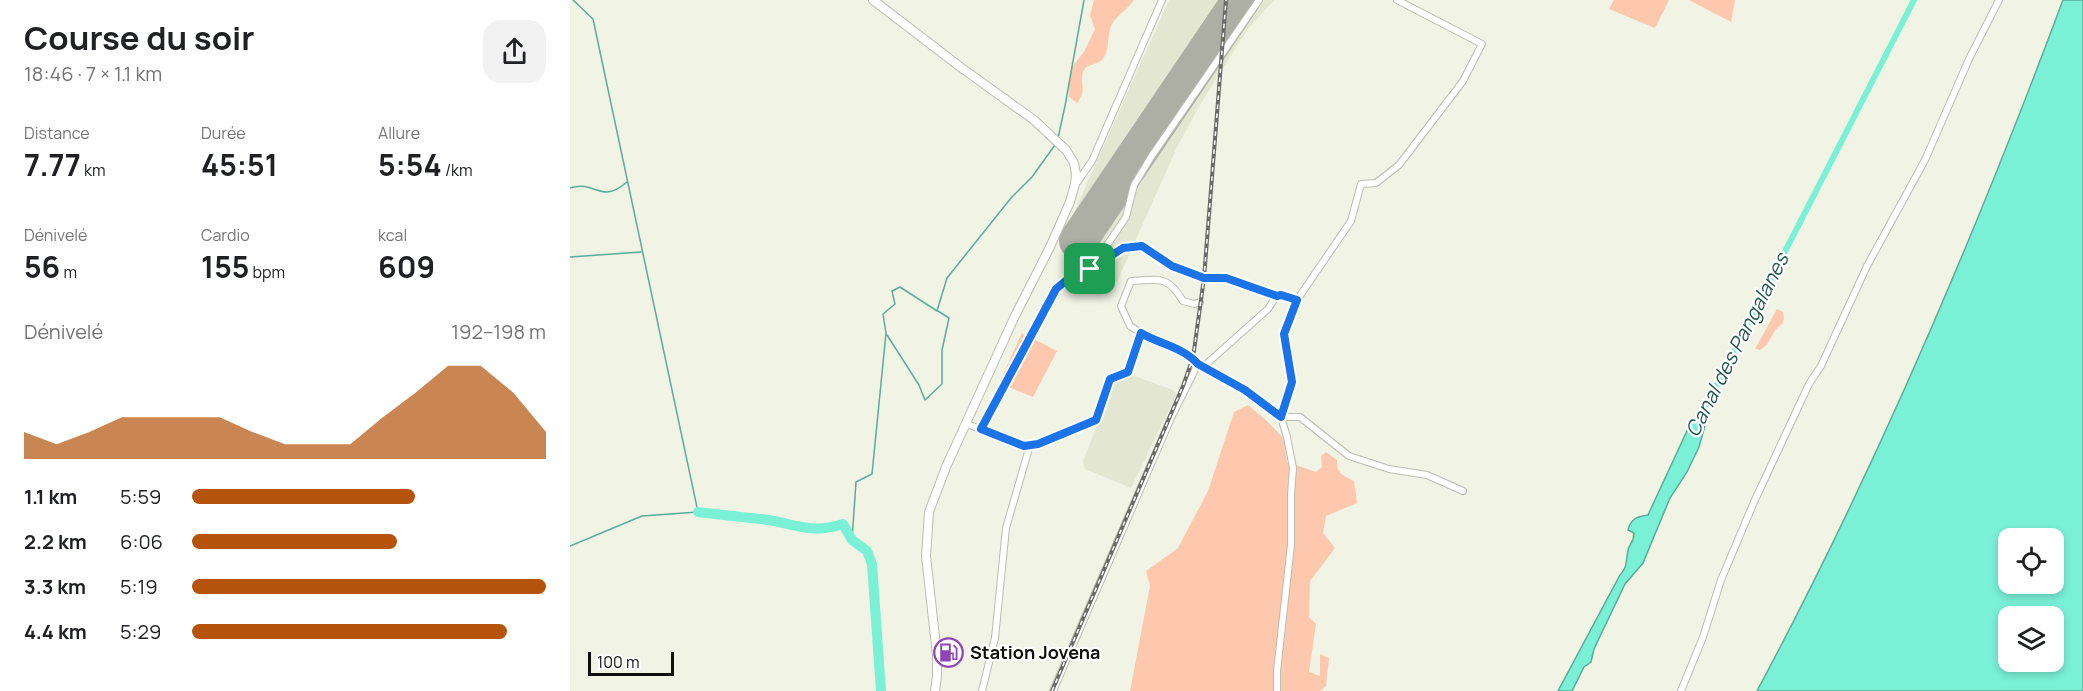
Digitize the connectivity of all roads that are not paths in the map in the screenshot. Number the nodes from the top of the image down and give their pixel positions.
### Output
1 (873, 0) edge
2 (1162, 0) edge
3 (1259, 0) edge
4 (1397, 0) edge
5 (1999, 0) edge
6 (1076, 184) junction
7 (1090, 269) junction
8 (1277, 296) junction
9 (1297, 300) junction
10 (1200, 302) dead end
11 (1141, 333) junction
12 (1201, 365) junction
13 (1281, 417) junction
14 (967, 424) junction
15 (981, 429) junction
16 (1030, 445) junction
17 (1463, 491) dead end
18 (934, 691) edge
19 (982, 691) edge
20 (1053, 691) edge
21 (1277, 691) edge
22 (1681, 691) edge

1 - 6 main road
2 - 6 street
3 - 7 street
4 - 9 street
5 - 22 street
6 - 14 main road
7 - 8 street
7 - 15 street
8 - 9 street
8 - 12 street
9 - 13 street
10 - 11 street
11 - 12 street
11 - 16 street
12 - 13 street
12 - 20 street
13 - 17 street
13 - 21 street
14 - 15 street
14 - 18 main road
15 - 16 street
16 - 19 street

